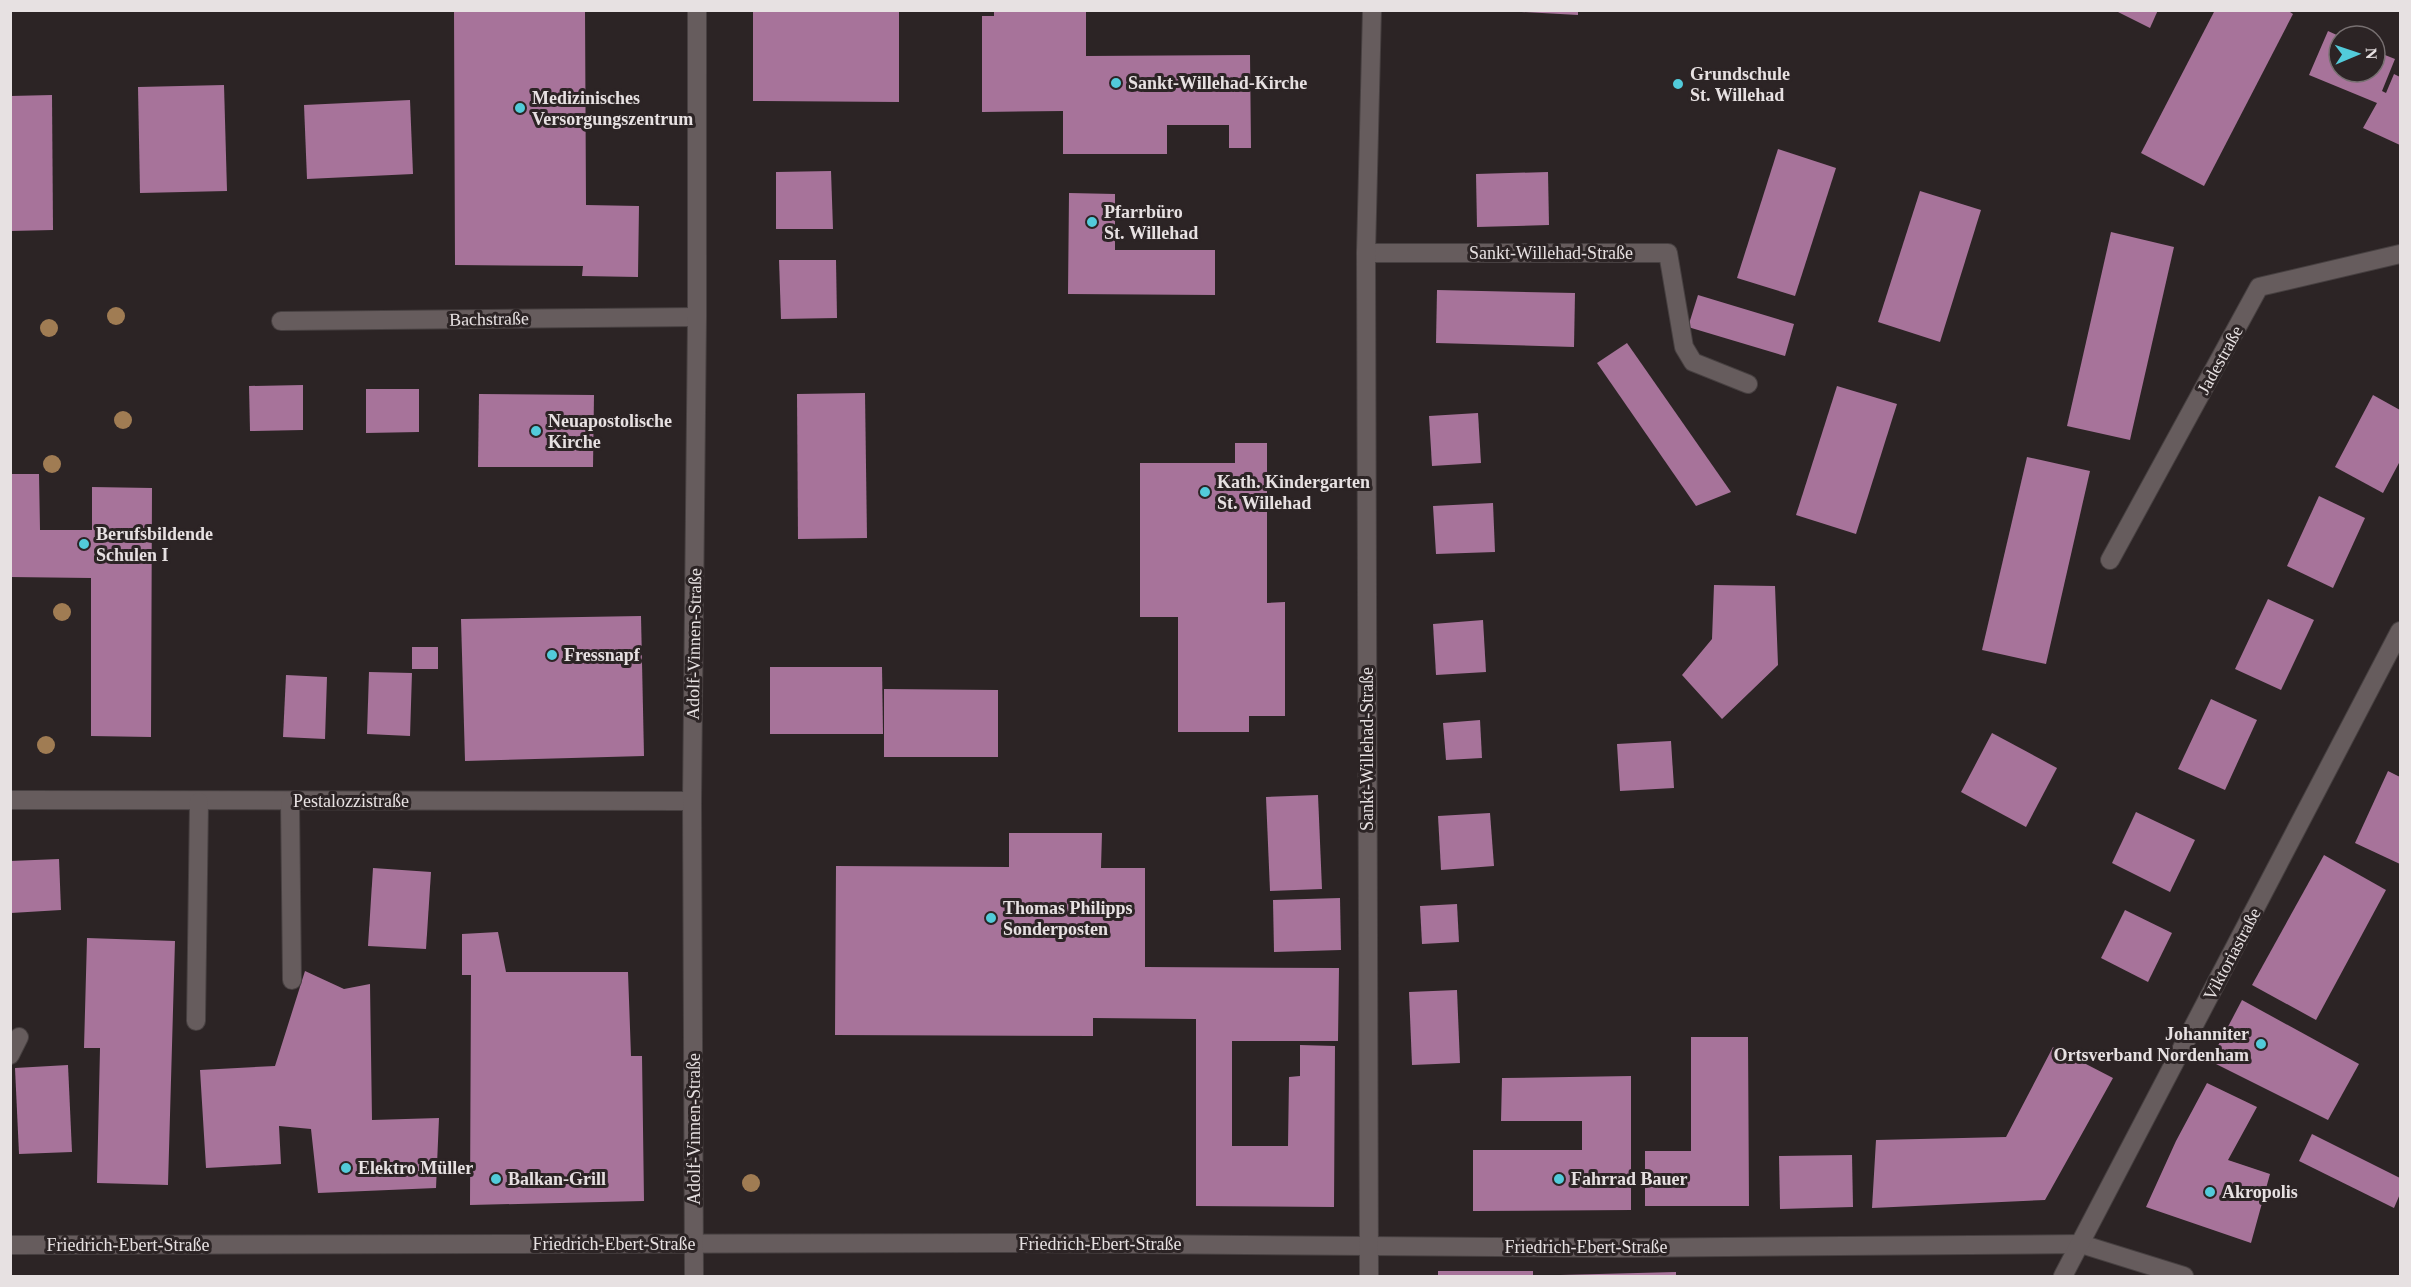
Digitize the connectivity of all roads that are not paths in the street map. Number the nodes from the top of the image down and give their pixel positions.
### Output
1 (697, 10) edge
2 (1372, 10) edge
3 (1366, 253) junction
4 (2400, 254) edge
5 (697, 317) junction
6 (281, 321) dead end
7 (1748, 384) dead end
8 (2110, 560) dead end
9 (2400, 631) edge
10 (10, 800) edge
11 (290, 801) junction
12 (692, 801) junction
13 (199, 802) junction
14 (292, 980) dead end
15 (196, 1021) dead end
16 (19, 1037) dead end
17 (10, 1055) edge
18 (694, 1244) junction
19 (2081, 1244) junction
20 (10, 1245) edge
21 (1369, 1245) junction
22 (694, 1276) edge
23 (1369, 1276) edge
24 (2063, 1276) edge
25 (2184, 1276) edge

1 - 5 street, Adolf-Vinnen-Straße
2 - 3 street, Sankt-Willehad-Straße
3 - 7 street, Sankt-Willehad-Straße
3 - 21 street, Sankt-Willehad-Straße
4 - 8 street, Jadestraße
5 - 6 street, Bachstraße
5 - 12 street, Adolf-Vinnen-Straße
9 - 19 street, Viktoriastraße
10 - 13 street, Pestalozzistraße
11 - 12 street, Pestalozzistraße
11 - 13 street, Pestalozzistraße
11 - 14 street
12 - 18 street, Adolf-Vinnen-Straße
13 - 15 street
16 - 17 street
18 - 20 street, Friedrich-Ebert-Straße
18 - 21 street, Friedrich-Ebert-Straße
18 - 22 street, Adolf-Vinnen-Straße
19 - 21 street, Friedrich-Ebert-Straße
19 - 24 street, Viktoriastraße
19 - 25 street, Friedrich-Ebert-Straße
21 - 23 street, Sankt-Willehad-Straße

